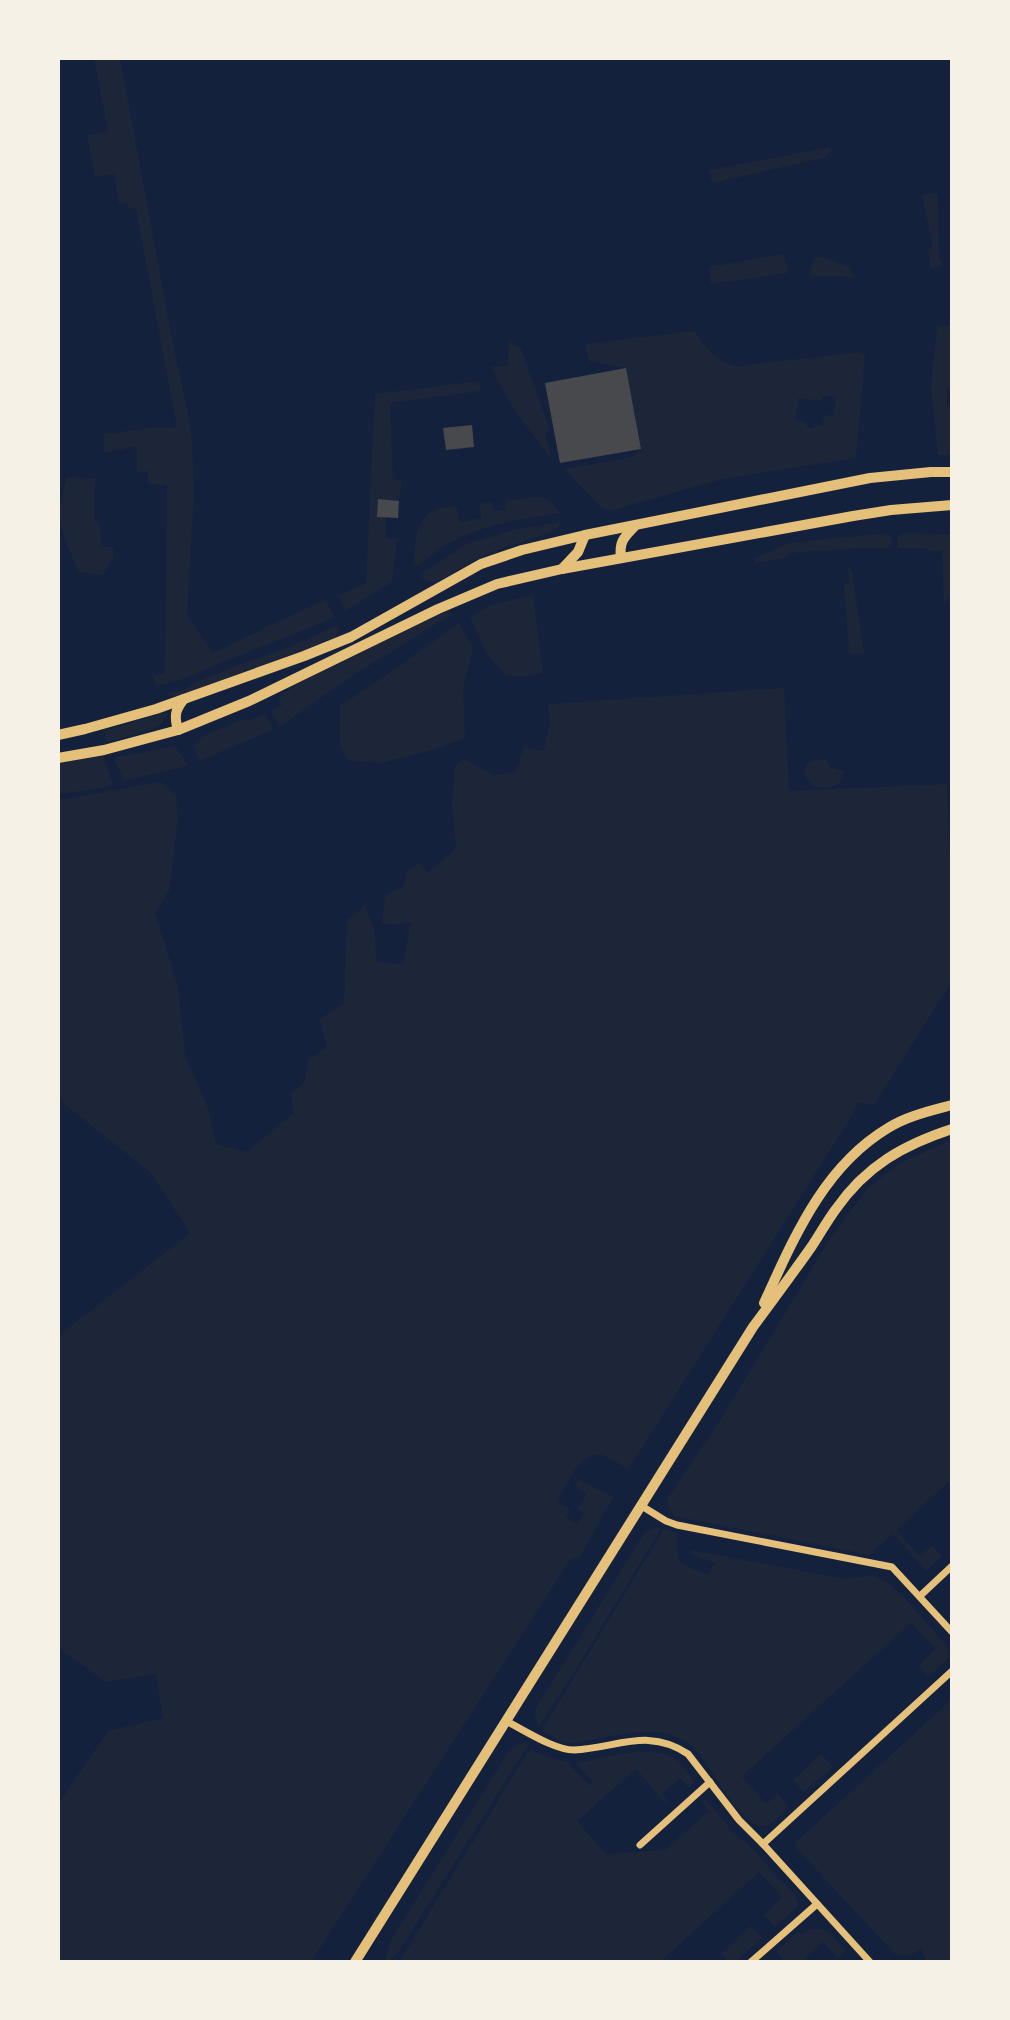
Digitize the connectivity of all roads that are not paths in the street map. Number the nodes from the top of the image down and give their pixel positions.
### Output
1 (952, 472) edge
2 (952, 505) edge
3 (635, 526) junction
4 (585, 535) junction
5 (621, 558) junction
6 (562, 569) junction
7 (185, 698) junction
8 (178, 730) junction
9 (58, 735) edge
10 (58, 758) edge
11 (952, 1105) edge
12 (952, 1129) edge
13 (753, 1327) junction
14 (640, 1505) junction
15 (952, 1566) edge
16 (920, 1596) junction
17 (952, 1632) edge
18 (952, 1671) edge
19 (506, 1721) junction
20 (710, 1782) junction
21 (763, 1844) junction
22 (640, 1845) dead end
23 (817, 1904) junction
24 (355, 1962) edge
25 (751, 1962) edge
26 (870, 1962) edge

1 - 3 main road
2 - 5 main road
3 - 4 main road
3 - 5 main road
4 - 6 main road
4 - 7 main road
5 - 6 main road
6 - 8 main road
7 - 8 main road
7 - 9 main road
8 - 10 main road
11 - 13 main road
12 - 13 main road
13 - 14 main road
14 - 16 street
14 - 19 main road
15 - 16 street
16 - 17 street
18 - 21 street
19 - 20 street
19 - 24 main road
20 - 21 street
20 - 22 street
21 - 23 street
23 - 25 street
23 - 26 street

